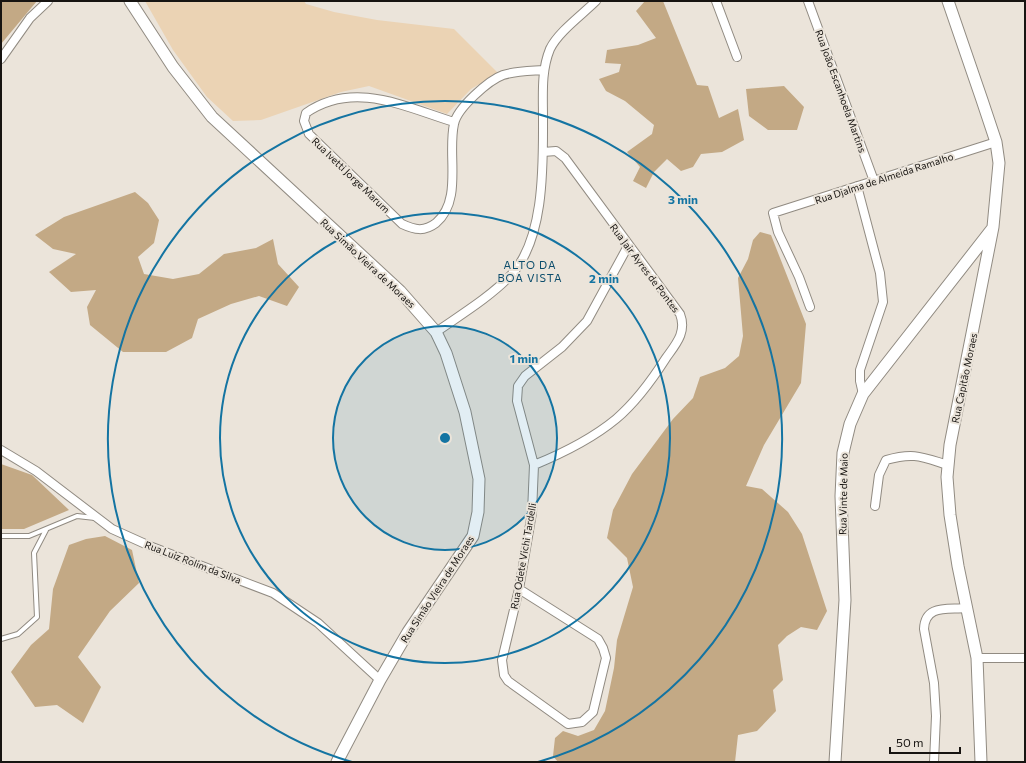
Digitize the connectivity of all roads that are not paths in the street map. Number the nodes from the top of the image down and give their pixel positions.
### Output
1 (48, 1) edge
2 (130, 1) edge
3 (596, 1) edge
4 (716, 1) edge
5 (808, 1) edge
6 (948, 1) edge
7 (737, 57) dead end
8 (1, 59) edge
9 (543, 70) junction
10 (454, 122) junction
11 (996, 142) junction
12 (543, 152) junction
13 (874, 181) junction
14 (858, 186) junction
15 (993, 227) junction
16 (628, 246) junction
17 (810, 307) dead end
18 (436, 332) junction
19 (863, 394) junction
20 (1, 450) edge
21 (534, 465) junction
22 (948, 465) junction
23 (875, 506) dead end
24 (96, 518) junction
25 (46, 530) junction
26 (1, 536) edge
27 (519, 589) junction
28 (966, 608) junction
29 (1, 639) edge
30 (977, 658) junction
31 (1025, 658) edge
32 (380, 680) junction
33 (338, 762) edge
34 (835, 762) edge
35 (934, 762) edge
36 (981, 762) edge

1 - 8 street
2 - 18 street, Rua Simão Vieira de Moraes
3 - 9 street
4 - 7 street
5 - 13 street, Rua João Escanhoela Martins
6 - 11 street, Rua Capitão Moraes
9 - 10 street
9 - 12 street
10 - 10 street, Rua Ivetti Jorge Marum
11 - 13 street, Rua Djalma de Almeida Ramalho
11 - 15 street, Rua Capitão Moraes
12 - 16 street, Rua Jair Ayres de Pontes
12 - 18 street
13 - 14 street, Rua Djalma de Almeida Ramalho
14 - 17 street, Rua Djalma de Almeida Ramalho
14 - 19 street
15 - 19 street, Rua Vinte de Maio
15 - 22 street, Rua Capitão Moraes
16 - 21 street, Rua Odete Vichi Tardelli
16 - 21 street, Rua Jair Ayres de Pontes
18 - 32 street, Rua Simão Vieira de Moraes
19 - 34 street, Rua Vinte de Maio
20 - 24 street, Rua Luiz Rolim da Silva
21 - 27 street, Rua Odete Vichi Tardelli
22 - 23 street
22 - 28 street, Rua Capitão Moraes
24 - 25 lane
24 - 32 street, Rua Luiz Rolim da Silva
25 - 26 lane
25 - 29 lane
27 - 27 street, Rua Odete Vichi Tardelli
28 - 30 street, Rua Capitão Moraes
28 - 35 street
30 - 31 street
30 - 36 street, Rua Capitão Moraes
32 - 33 street, Rua Simão Vieira de Moraes

